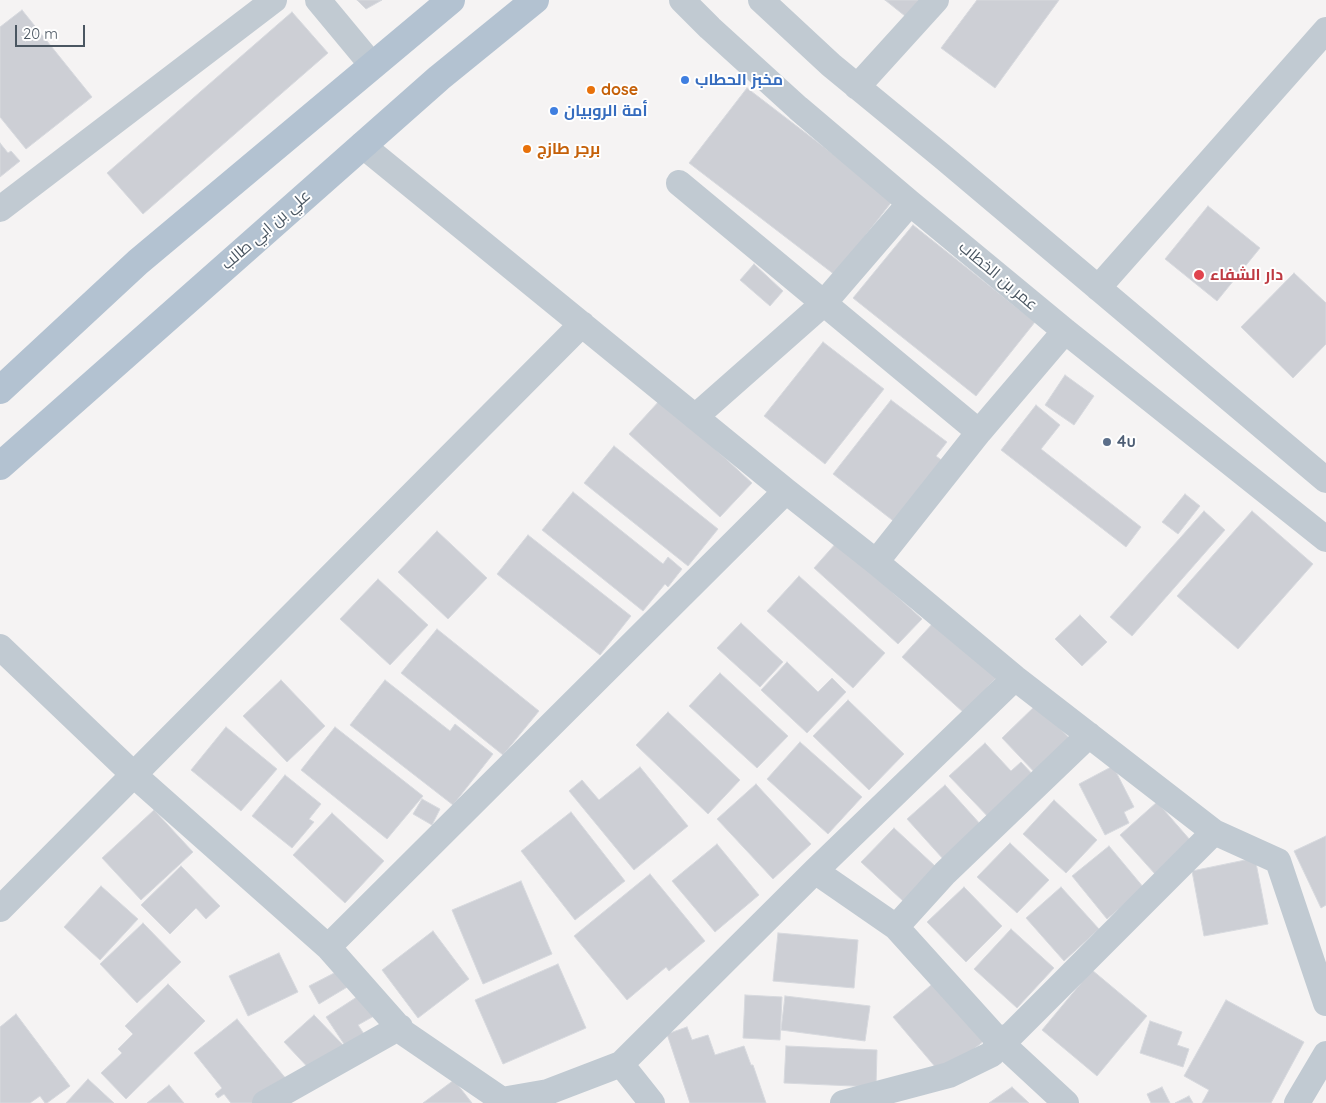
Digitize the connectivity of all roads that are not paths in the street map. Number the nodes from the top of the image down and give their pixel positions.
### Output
1 (274, 0) edge
2 (318, 0) edge
3 (451, 0) edge
4 (536, 0) edge
5 (682, 0) edge
6 (761, 0) edge
7 (936, 0) edge
8 (1326, 30) edge
9 (372, 65) junction
10 (858, 87) junction
11 (362, 145) junction
12 (679, 183) dead end
13 (910, 203) junction
14 (0, 209) edge
15 (1098, 288) junction
16 (823, 304) junction
17 (582, 324) junction
18 (1065, 331) junction
19 (0, 390) edge
20 (695, 417) junction
21 (980, 432) junction
22 (0, 466) edge
23 (1326, 480) edge
24 (786, 491) junction
25 (1326, 539) edge
26 (876, 562) junction
27 (0, 647) edge
28 (1015, 678) junction
29 (1089, 735) junction
30 (134, 775) junction
31 (1214, 832) junction
32 (815, 870) junction
33 (0, 909) edge
34 (896, 928) junction
35 (328, 947) junction
36 (1326, 1003) edge
37 (400, 1027) junction
38 (999, 1041) junction
39 (1326, 1054) edge
40 (621, 1064) junction
41 (264, 1103) edge
42 (652, 1103) edge
43 (843, 1103) edge
44 (1066, 1103) edge
45 (1297, 1103) edge

1 - 14 street
2 - 9 street
3 - 9 main road
4 - 11 main road, علي بن ابي طالب
5 - 13 street, عمر بن الخطاب
6 - 10 street
7 - 10 street
8 - 15 street
9 - 19 main road
10 - 15 street
11 - 17 street
11 - 22 main road, علي بن ابي طالب
12 - 16 street
13 - 16 street
13 - 18 street, عمر بن الخطاب
15 - 23 street
16 - 20 street
16 - 21 street
17 - 20 street
17 - 30 street
18 - 21 street
18 - 25 street, عمر بن الخطاب
20 - 24 street
21 - 26 street
24 - 26 street
24 - 35 street
26 - 28 street
27 - 30 street
28 - 29 street
28 - 32 street
29 - 31 street
29 - 34 street
30 - 33 street
30 - 35 street
31 - 36 street
31 - 38 street
32 - 34 street
32 - 40 street
34 - 38 street
35 - 37 street
37 - 40 street
37 - 41 street
38 - 43 street
38 - 44 street
39 - 45 street
40 - 42 street

